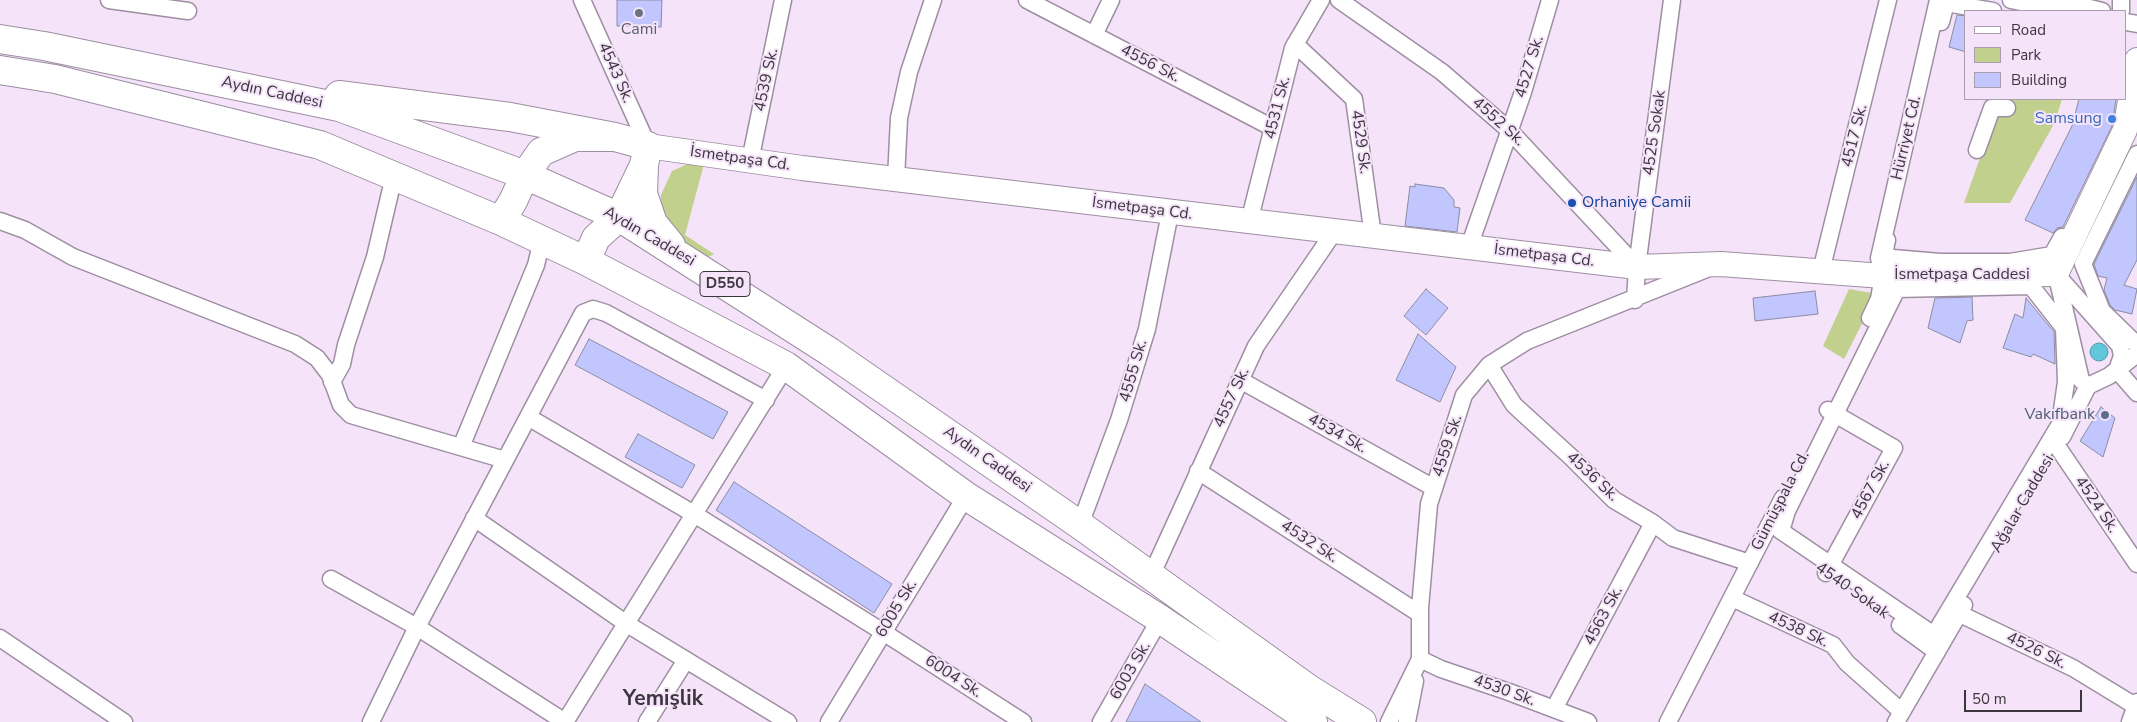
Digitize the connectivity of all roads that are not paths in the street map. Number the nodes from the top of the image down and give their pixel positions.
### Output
1 (109, 0) edge
2 (582, 0) edge
3 (783, 0) edge
4 (933, 0) edge
5 (1027, 0) edge
6 (1112, 0) edge
7 (1321, 0) edge
8 (1339, 0) edge
9 (1550, 0) edge
10 (1672, 0) edge
11 (1888, 0) edge
12 (1938, 0) edge
13 (2011, 0) edge
14 (2058, 0) edge
15 (188, 10) dead end
16 (1987, 10) edge
17 (2059, 10) edge
18 (2098, 10) edge
19 (1094, 35) junction
20 (0, 39) edge
21 (1295, 44) junction
22 (2137, 60) edge
23 (0, 70) edge
24 (286, 96) junction
25 (2124, 100) edge
26 (2007, 108) dead end
27 (2131, 121) edge
28 (1273, 128) junction
29 (1509, 130) junction
30 (615, 137) junction
31 (1977, 150) dead end
32 (2137, 154) edge
33 (646, 156) junction
34 (750, 161) junction
35 (525, 175) junction
36 (394, 176) junction
37 (896, 180) junction
38 (1170, 213) junction
39 (619, 216) junction
40 (0, 221) edge
41 (501, 221) junction
42 (1249, 222) junction
43 (1334, 232) junction
44 (1373, 236) junction
45 (542, 240) junction
46 (1469, 247) junction
47 (678, 254) junction
48 (586, 261) junction
49 (1720, 264) junction
50 (1637, 267) junction
51 (1821, 271) junction
52 (2056, 274) junction
53 (1883, 276) junction
54 (1635, 300) junction
55 (2137, 345) edge
56 (2137, 354) edge
57 (786, 366) junction
58 (1489, 366) junction
59 (2117, 370) junction
60 (1240, 380) junction
61 (332, 382) junction
62 (2088, 386) junction
63 (2137, 392) edge
64 (766, 400) junction
65 (1832, 412) junction
66 (528, 416) junction
67 (2057, 446) junction
68 (461, 447) junction
69 (505, 460) junction
70 (1198, 471) junction
71 (1434, 488) junction
72 (966, 496) junction
73 (694, 514) junction
74 (474, 518) junction
75 (1653, 523) junction
76 (1080, 525) junction
77 (1766, 530) junction
78 (1750, 563) junction
79 (2137, 564) edge
80 (1828, 569) junction
81 (1151, 576) junction
82 (331, 579) dead end
83 (1732, 598) junction
84 (1420, 614) junction
85 (1960, 614) junction
86 (1160, 619) junction
87 (627, 624) junction
88 (417, 627) junction
89 (883, 632) junction
90 (0, 638) edge
91 (1937, 652) junction
92 (1420, 659) junction
93 (686, 660) junction
94 (2136, 705) edge
95 (1554, 709) junction
96 (1899, 717) edge
97 (124, 722) edge
98 (370, 722) edge
99 (565, 722) edge
100 (647, 722) edge
101 (788, 722) edge
102 (829, 722) edge
103 (1023, 722) edge
104 (1101, 722) edge
105 (1313, 722) edge
106 (1362, 722) edge
107 (1390, 722) edge
108 (1408, 722) edge
109 (1588, 722) edge
110 (1668, 722) edge
111 (2130, 722) edge

1 - 15 street
2 - 33 street, 4543 Sk.
3 - 34 street, 4539 Sk.
4 - 37 street
5 - 19 street, 4556 Sk.
6 - 19 street
7 - 21 street, 4531 Sk.
8 - 29 street, 4552 Sk.
9 - 29 street, 4527 Sk.
10 - 50 street, 4525 Sokak
11 - 51 street, 4517 Sk.
12 - 53 street, Hürriyet Cd.
13 - 17 street
14 - 18 street
16 - 25 street
19 - 28 street, 4556 Sk.
20 - 24 highway, Aydın Caddesi / D550
21 - 28 street, 4531 Sk.
21 - 44 street, 4529 Sk.
22 - 27 main road
23 - 36 highway, D550
24 - 30 highway
24 - 35 highway, Aydın Caddesi / D550
26 - 31 street
27 - 52 main road
28 - 42 street, 4531 Sk.
29 - 46 street, 4527 Sk.
29 - 50 street, 4552 Sk.
30 - 33 highway
30 - 35 highway
32 - 55 street
33 - 34 main road, İsmetpaşa Cd.
33 - 39 highway
33 - 47 highway
34 - 37 main road, İsmetpaşa Cd.
35 - 39 highway, Aydın Caddesi / D550
35 - 41 highway
36 - 41 highway, D550
36 - 61 street
37 - 38 main road, İsmetpaşa Cd.
38 - 42 main road, İsmetpaşa Cd.
38 - 76 street, 4555 Sk.
39 - 47 highway, Aydın Caddesi / D550
39 - 48 highway
40 - 61 street
41 - 45 highway, D550
42 - 43 main road, İsmetpaşa Cd.
43 - 44 main road, İsmetpaşa Cd.
43 - 60 street, 4557 Sk.
44 - 46 main road, İsmetpaşa Cd.
45 - 48 highway, D550
45 - 68 street
46 - 50 main road, İsmetpaşa Cd.
47 - 76 highway, Aydın Caddesi / D550
48 - 57 highway, D550
49 - 50 main road, İsmetpaşa Caddesi
49 - 51 main road, İsmetpaşa Caddesi
49 - 54 street, 4559 Sk.
50 - 54 street
51 - 53 main road, İsmetpaşa Caddesi
52 - 53 main road, İsmetpaşa Caddesi
52 - 59 street
52 - 62 street
53 - 65 street, Gümüşpala Cd.
54 - 58 street, 4559 Sk.
56 - 59 street
57 - 64 street
57 - 72 highway, D550
58 - 71 street, 4559 Sk.
58 - 75 street, 4536 Sk.
59 - 62 street
59 - 63 street
60 - 70 street, 4557 Sk.
60 - 71 street, 4534 Sk.
61 - 68 street
62 - 67 street, Ağalar Caddesi
64 - 66 street
64 - 73 street
65 - 77 street, Gümüşpala Cd.
65 - 80 street
65 - 80 street, 4567 Sk.
65 - 80 street
66 - 69 street
66 - 73 street, 6004 Sk.
67 - 79 street, 4524 Sk.
67 - 85 street, Ağalar Caddesi
68 - 69 street
69 - 74 street
70 - 81 street, 4557 Sk.
70 - 84 street, 4532 Sk.
71 - 84 street, 4559 Sk.
72 - 86 highway, D550
72 - 89 street, 6005 Sk.
73 - 87 street
73 - 89 street, 6004 Sk.
74 - 87 street
74 - 88 street
75 - 78 street, 4536 Sk.
75 - 95 street, 4563 Sk.
76 - 81 highway, Aydın Caddesi / D550
77 - 78 street, Gümüşpala Cd.
77 - 80 street, 4540 Sokak
78 - 83 street, Gümüşpala Cd.
80 - 91 street, 4540 Sokak
81 - 106 highway, Aydın Caddesi / D550
82 - 88 street
83 - 96 street, 4538 Sk.
83 - 110 street, Gümüşpala Cd.
84 - 92 street, 4559 Sk.
85 - 91 street, Ağalar Caddesi
85 - 94 street, 4526 Sk.
86 - 104 street, 6003 Sk.
86 - 105 highway, D550
87 - 93 street
87 - 99 street
88 - 98 street
88 - 99 street
89 - 102 street, 6005 Sk.
89 - 103 street, 6004 Sk.
90 - 97 street
91 - 96 street, Ağalar Caddesi
92 - 95 street, 4530 Sk.
92 - 107 street, 4559 Sk.
92 - 108 street
93 - 100 street
93 - 101 street
94 - 111 street
95 - 109 street, 4530 Sk.

